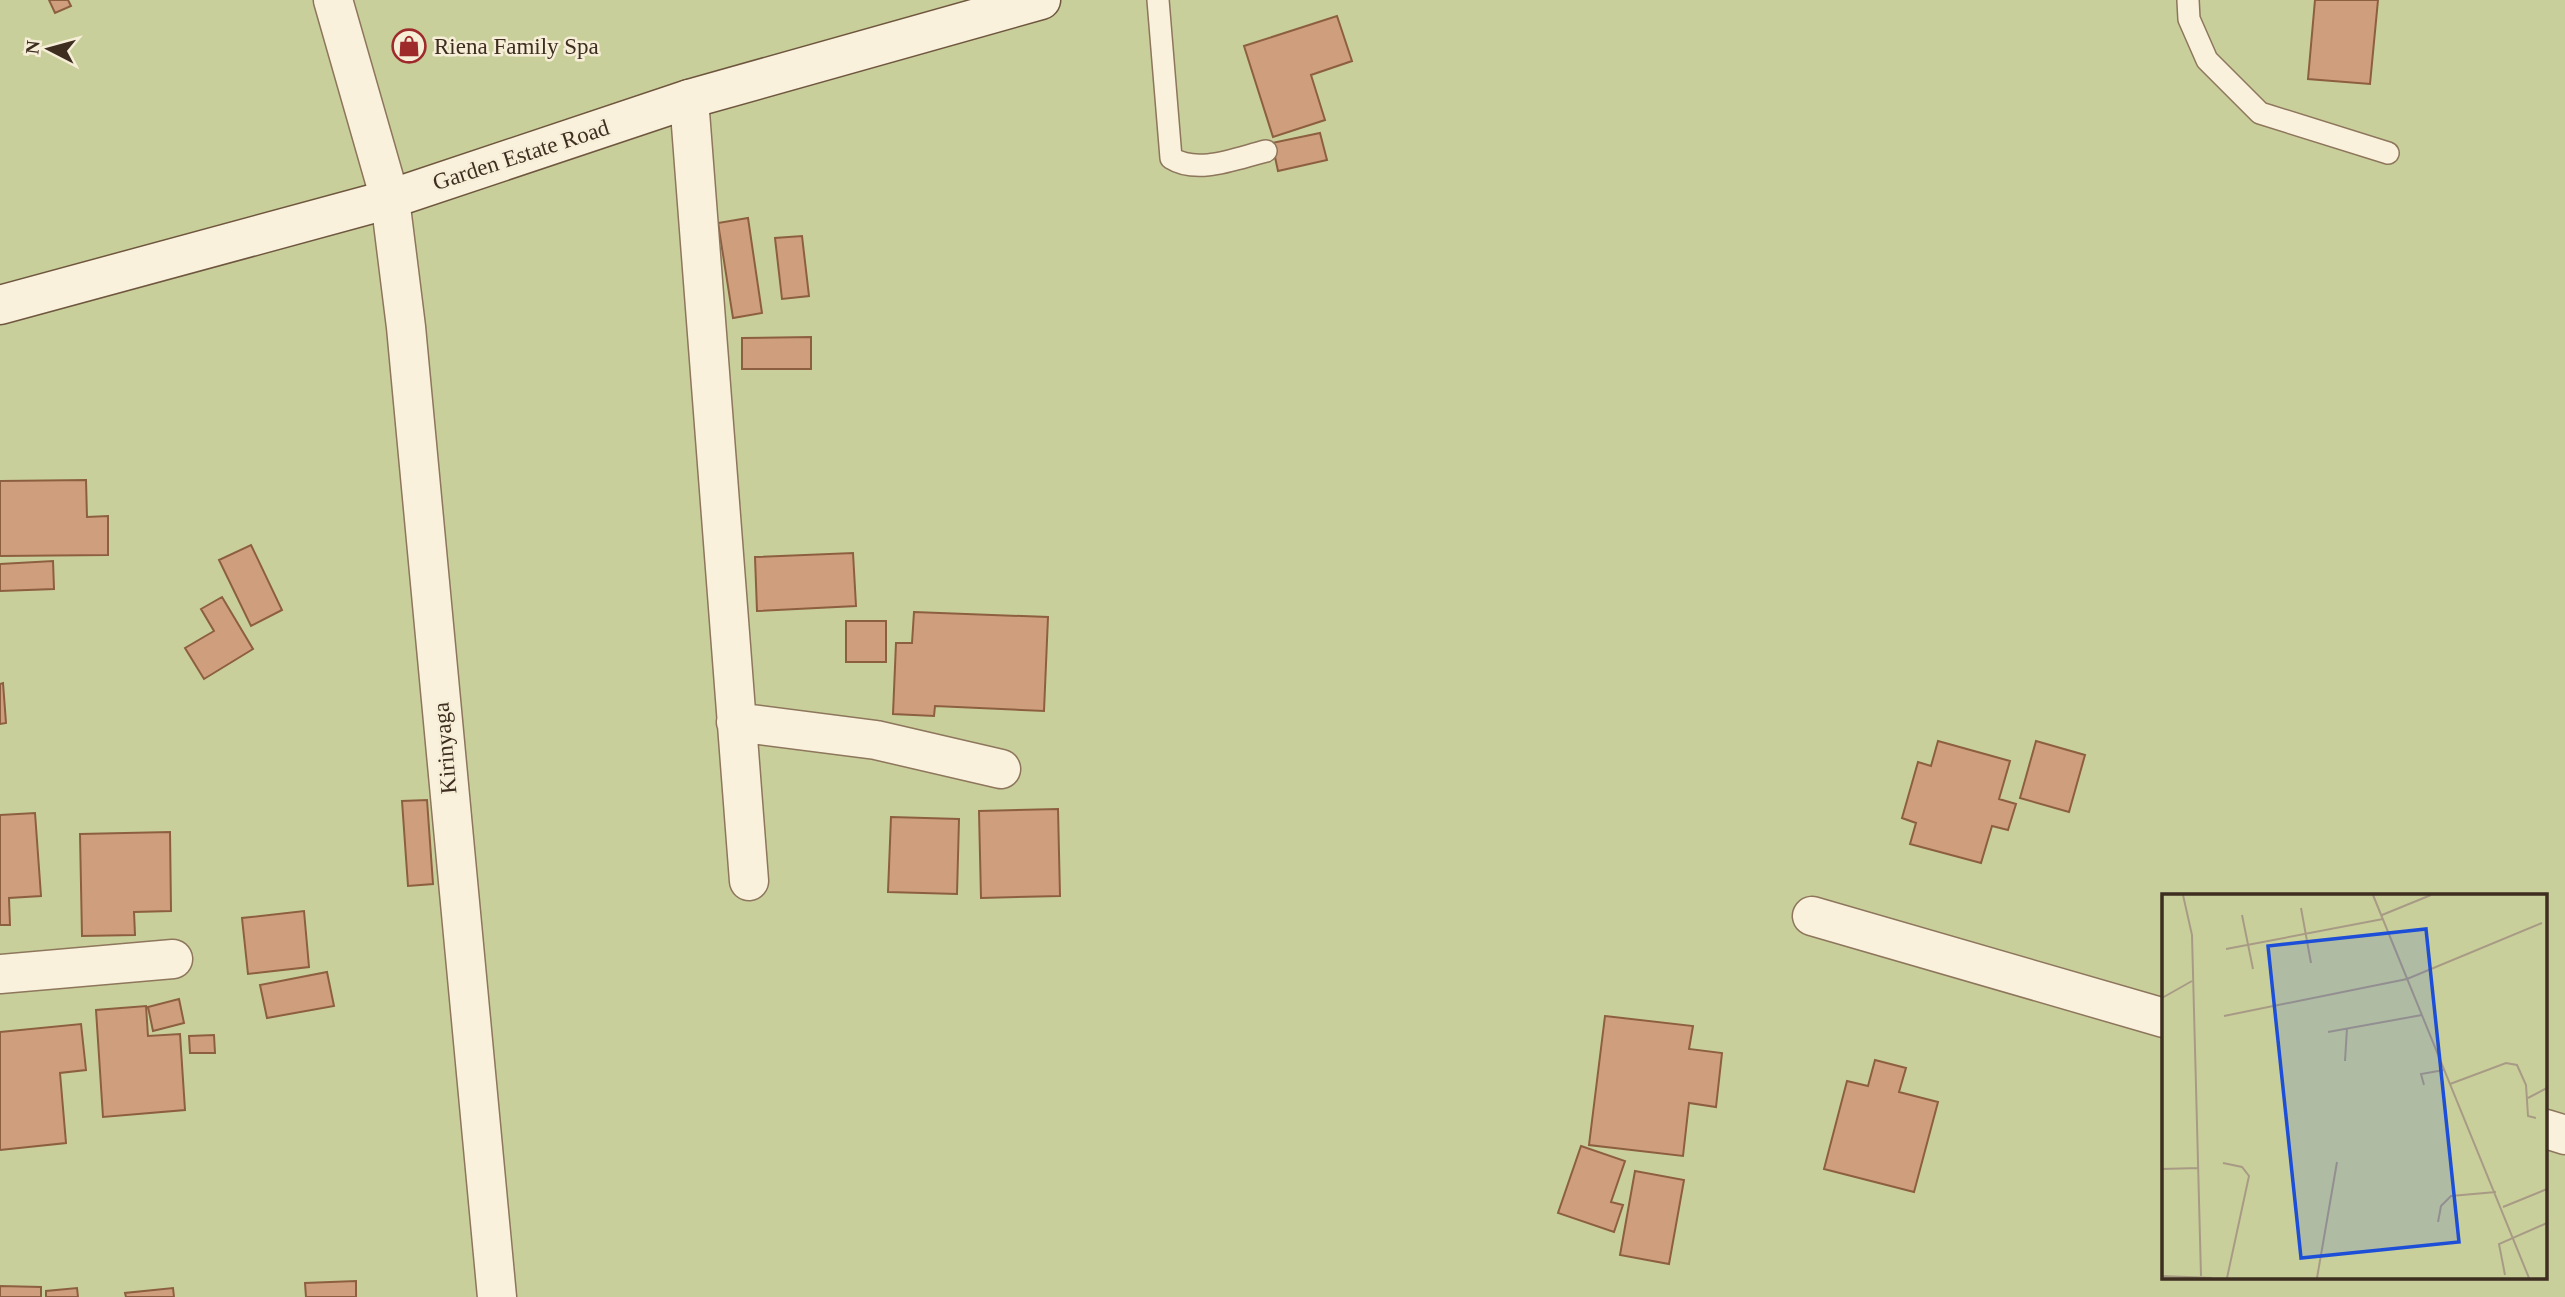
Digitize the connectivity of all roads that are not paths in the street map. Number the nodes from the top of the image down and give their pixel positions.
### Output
1 (333, 0) edge
2 (1041, 0) edge
3 (1158, 0) edge
4 (2188, 0) edge
5 (690, 99) junction
6 (1266, 151) dead end
7 (2388, 153) dead end
8 (390, 199) junction
9 (0, 305) edge
10 (736, 723) junction
11 (1001, 769) dead end
12 (748, 881) dead end
13 (1812, 916) dead end
14 (173, 959) dead end
15 (0, 974) edge
16 (2162, 1017) edge
17 (2548, 1130) edge
18 (2565, 1135) edge
19 (497, 1297) edge

1 - 8 street, Kirinyaga
2 - 5 street, Garden Estate Road
3 - 6 lane
4 - 7 lane
5 - 8 street, Garden Estate Road
5 - 10 street
8 - 9 street, Garden Estate Road
8 - 19 street, Kirinyaga
10 - 11 street
10 - 12 street
13 - 16 street
14 - 15 street
17 - 18 street

